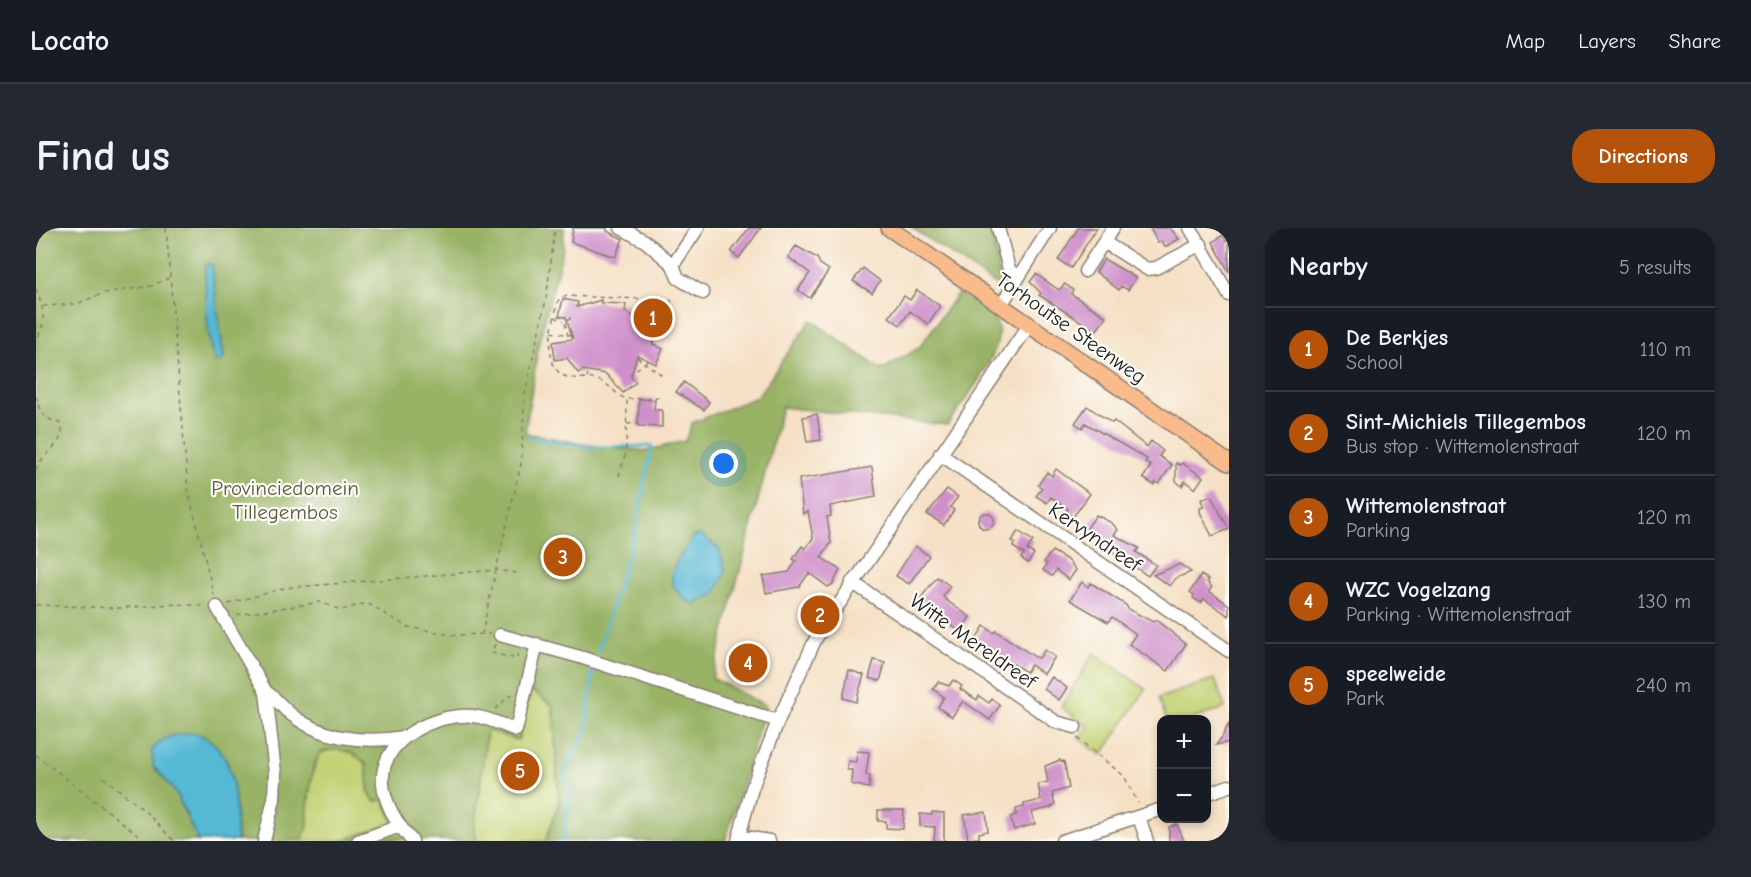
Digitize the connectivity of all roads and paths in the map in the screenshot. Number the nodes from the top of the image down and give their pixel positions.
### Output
1 (166, 228) edge
2 (555, 228) edge
3 (621, 228) edge
4 (698, 228) edge
5 (889, 228) edge
6 (998, 228) edge
7 (1050, 228) edge
8 (1113, 228) edge
9 (1190, 228) edge
10 (1104, 242) junction
11 (1201, 244) junction
12 (673, 265) junction
13 (1085, 271) dead end
14 (169, 278) junction
15 (1017, 279) junction
16 (36, 289) edge
17 (703, 293) dead end
18 (1229, 295) edge
19 (1000, 305) junction
20 (43, 306) junction
21 (554, 317) junction
22 (571, 318) dead end
23 (649, 320) dead end
24 (565, 321) junction
25 (1029, 325) junction
26 (550, 332) junction
27 (563, 335) junction
28 (572, 335) dead end
29 (568, 337) junction
30 (564, 340) dead end
31 (36, 341) edge
32 (637, 357) dead end
33 (647, 360) dead end
34 (645, 363) junction
35 (589, 370) dead end
36 (629, 375) dead end
37 (662, 375) dead end
38 (587, 379) junction
39 (36, 396) edge
40 (659, 397) dead end
41 (627, 399) junction
42 (639, 423) dead end
43 (627, 424) junction
44 (940, 454) junction
45 (1229, 463) edge
46 (36, 470) edge
47 (619, 476) dead end
48 (496, 570) junction
49 (516, 573) dead end
50 (852, 582) junction
51 (36, 605) edge
52 (217, 607) junction
53 (225, 618) junction
54 (497, 639) joint
55 (521, 640) junction
56 (537, 644) junction
57 (1229, 651) edge
58 (528, 680) junction
59 (266, 692) junction
60 (484, 718) junction
61 (778, 721) junction
62 (1075, 727) joint
63 (404, 737) junction
64 (36, 755) edge
65 (103, 777) dead end
66 (1229, 786) edge
67 (1211, 792) edge
68 (1157, 810) edge
69 (1141, 816) junction
70 (400, 826) junction
71 (739, 839) edge
72 (146, 841) edge
73 (174, 841) edge
74 (264, 841) edge
75 (358, 841) edge
76 (412, 841) edge
77 (770, 841) edge
78 (1062, 841) edge
79 (1147, 841) edge

1 - 14 path
2 - 48 path
3 - 12 street
4 - 12 street
5 - 19 main road, Torhoutse Steenweg
6 - 15 street, Torhoutse Steenweg
7 - 15 street
8 - 10 street
9 - 11 street
10 - 11 street
10 - 13 street
11 - 18 street
12 - 17 street
14 - 20 path
14 - 52 path
15 - 19 street
16 - 20 path
19 - 25 main road, Torhoutse Steenweg
20 - 31 path
21 - 23 path
21 - 24 path
21 - 26 path
22 - 24 path
24 - 29 path
25 - 44 street
25 - 45 main road, Torhoutse Steenweg
26 - 27 path
26 - 38 path
27 - 29 path
27 - 30 path
28 - 29 path
32 - 34 path
33 - 34 path
34 - 36 path
34 - 37 path
35 - 38 path
38 - 41 path
39 - 46 path
40 - 41 path
41 - 43 path
42 - 43 path
43 - 47 path
44 - 50 street
44 - 57 street, Kervyndreef
48 - 49 path
48 - 52 path
48 - 53 path
50 - 61 street
50 - 62 street, Witte Mereldreef
51 - 52 path
52 - 53 street
53 - 59 street
54 - 55 street
54 - 55 path
55 - 56 street
56 - 58 street
56 - 61 street
58 - 60 path
58 - 60 street
59 - 63 street
59 - 74 street
60 - 63 street
61 - 71 street
62 - 69 path
63 - 70 street
64 - 72 path
65 - 73 path
66 - 67 street
68 - 69 street
69 - 78 street
69 - 79 street
70 - 75 street
70 - 76 street
71 - 77 street

